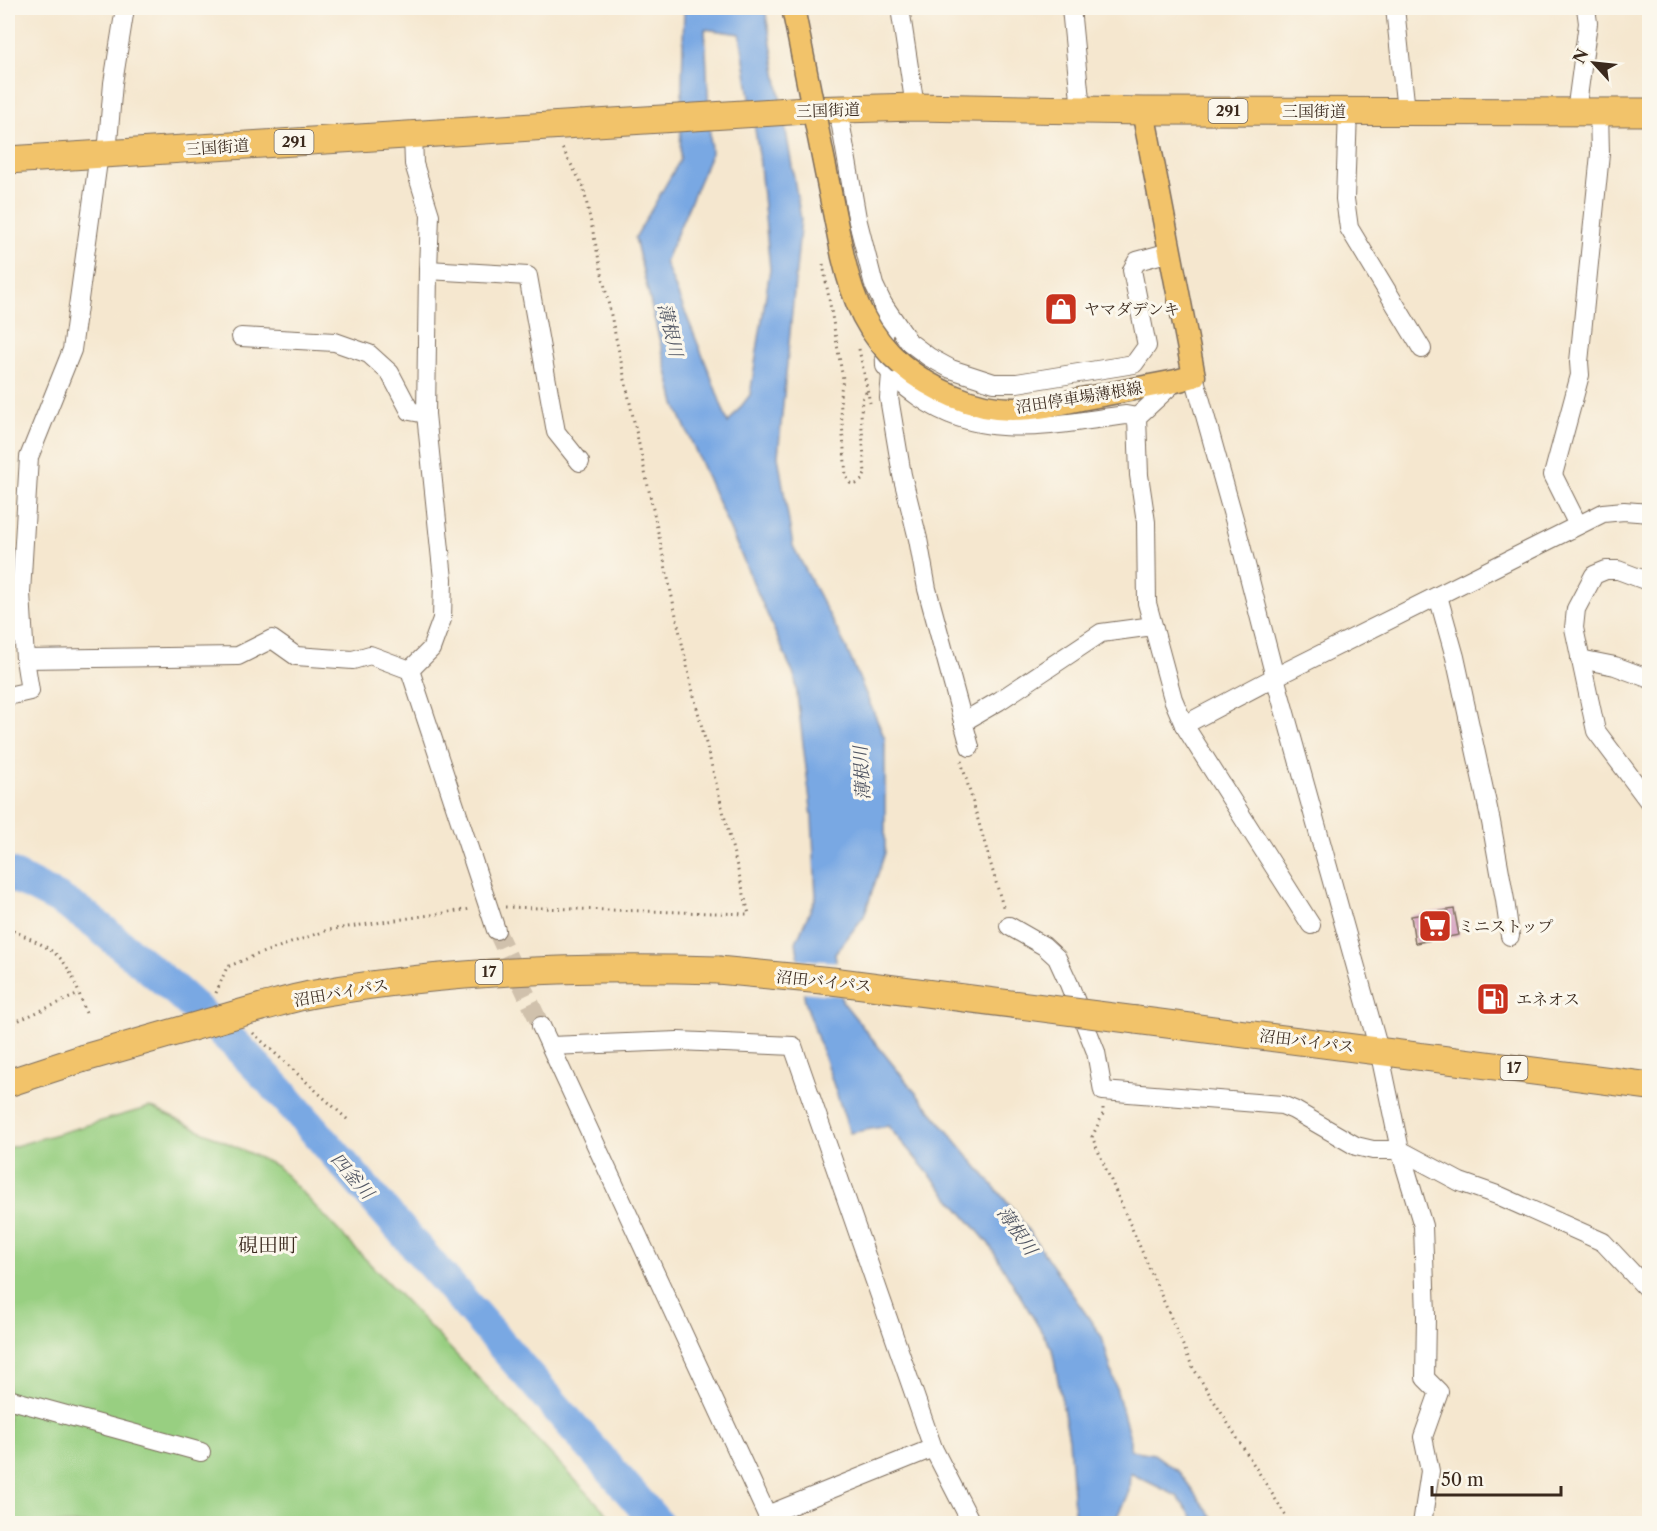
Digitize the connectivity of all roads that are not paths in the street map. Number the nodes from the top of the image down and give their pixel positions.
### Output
1 (125, 8) edge
2 (793, 8) edge
3 (900, 8) edge
4 (1071, 8) edge
5 (1395, 8) edge
6 (1586, 8) edge
7 (915, 107) junction
8 (838, 109) junction
9 (1081, 110) junction
10 (1143, 111) junction
11 (1347, 111) junction
12 (1406, 111) junction
13 (1587, 112) junction
14 (1650, 112) edge
15 (413, 135) junction
16 (103, 154) junction
17 (8, 160) edge
18 (1170, 252) junction
19 (428, 270) junction
20 (883, 304) junction
21 (241, 337) dead end
22 (1422, 349) dead end
23 (896, 370) junction
24 (1185, 379) junction
25 (426, 414) junction
26 (1137, 417) junction
27 (580, 462) dead end
28 (1650, 513) edge
29 (1578, 525) junction
30 (1650, 582) edge
31 (1437, 596) junction
32 (15, 609) edge
33 (1153, 626) junction
34 (25, 659) junction
35 (1580, 659) junction
36 (410, 670) junction
37 (1275, 678) junction
38 (1650, 679) edge
39 (8, 696) edge
40 (963, 722) junction
41 (1184, 725) junction
42 (970, 747) dead end
43 (1650, 803) edge
44 (1311, 925) dead end
45 (1009, 926) dead end
46 (496, 930) tunnel mouth
47 (1510, 936) dead end
48 (541, 1026) tunnel mouth
49 (550, 1046) junction
50 (1379, 1050) junction
51 (8, 1083) edge
52 (1650, 1086) edge
53 (1400, 1150) junction
54 (1650, 1292) edge
55 (8, 1399) edge
56 (933, 1448) junction
57 (201, 1452) dead end
58 (972, 1524) edge
59 (1422, 1524) edge

1 - 16 street
2 - 23 main road, 沼田停車場薄根線, bridge
3 - 7 street
4 - 9 street
5 - 12 street
6 - 13 street
7 - 8 highway, 三国街道 / 291
7 - 9 highway, 三国街道 / 291
8 - 15 highway, 三国街道 / 291, bridge
8 - 20 street
9 - 10 highway, 三国街道 / 291
10 - 11 highway, 三国街道 / 291
10 - 18 main road
11 - 12 highway, 三国街道 / 291
11 - 22 street
12 - 13 highway, 三国街道 / 291
13 - 14 highway, 三国街道 / 291
13 - 29 street
15 - 16 highway, 三国街道 / 291
15 - 19 street
16 - 17 highway, 三国街道 / 291
16 - 32 street
18 - 20 street
18 - 24 main road
19 - 25 street
19 - 27 street
20 - 23 street
21 - 25 street
23 - 24 main road, 沼田停車場薄根線
23 - 26 street
23 - 40 street
24 - 26 street
24 - 37 street
25 - 36 street
26 - 33 street
28 - 29 street
29 - 31 street
30 - 35 street
31 - 37 street
31 - 47 street
32 - 34 street
33 - 40 street
33 - 41 street
34 - 36 street
34 - 39 street
35 - 38 street
35 - 43 street
36 - 46 street
37 - 41 street
37 - 50 street
40 - 42 street
41 - 44 street
45 - 53 street
48 - 49 street
49 - 56 street
49 - 56 street
50 - 51 highway, 沼田バイパス / 17, bridge
50 - 52 highway, 沼田バイパス / 17
50 - 53 street
53 - 54 street
53 - 59 street
55 - 57 street
56 - 58 street

